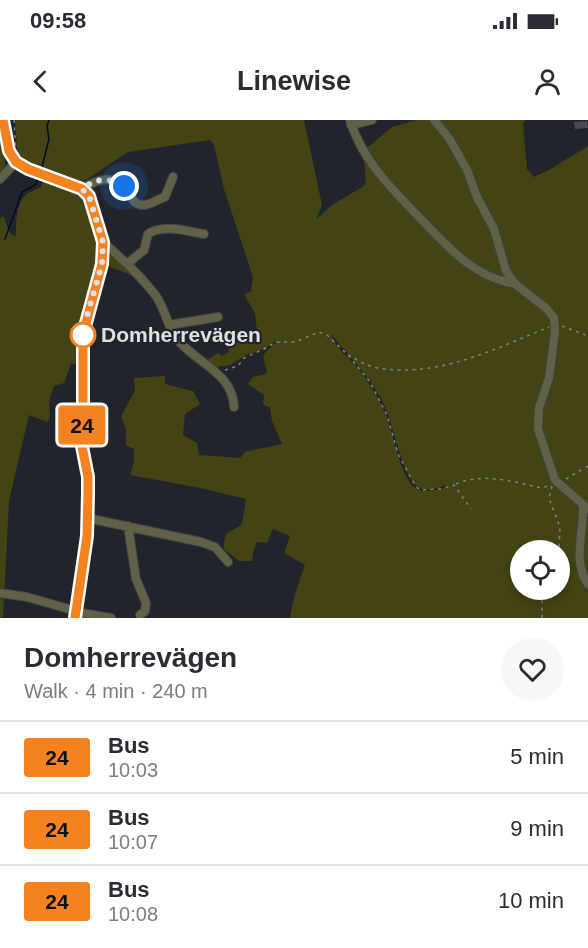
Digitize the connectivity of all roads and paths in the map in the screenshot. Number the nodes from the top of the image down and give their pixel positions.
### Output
1 (3, 120) edge
2 (14, 120) edge
3 (372, 120) edge
4 (434, 120) edge
5 (351, 122) edge
6 (16, 162) junction
7 (173, 177) dead end
8 (0, 179) edge
9 (82, 189) junction
10 (204, 234) dead end
11 (103, 242) junction
12 (127, 264) junction
13 (516, 284) junction
14 (218, 317) dead end
15 (555, 324) junction
16 (169, 325) junction
17 (588, 336) edge
18 (348, 355) junction
19 (215, 372) junction
20 (234, 407) dead end
21 (588, 466) edge
22 (556, 482) junction
23 (454, 485) junction
24 (585, 508) edge
25 (471, 509) dead end
26 (87, 518) junction
27 (128, 526) junction
28 (559, 540) edge
29 (228, 562) dead end
30 (588, 584) edge
31 (0, 593) edge
32 (542, 600) edge
33 (75, 613) edge
34 (140, 615) dead end
35 (111, 618) edge
36 (542, 618) edge

1 - 6 street
2 - 6 path
3 - 5 street
4 - 13 street
5 - 13 street
6 - 8 street
6 - 9 street
7 - 9 street
9 - 11 street
10 - 12 street
11 - 12 street
11 - 26 street
12 - 16 street
13 - 15 street
14 - 16 street
15 - 17 path
15 - 18 path
15 - 22 street
16 - 19 street
18 - 19 path
18 - 23 path
19 - 20 street
21 - 22 path
22 - 23 path
22 - 24 street
22 - 28 path
23 - 25 path
24 - 30 street
26 - 27 street
26 - 33 street
27 - 29 street
27 - 34 street
31 - 33 street
32 - 36 path
33 - 35 street

